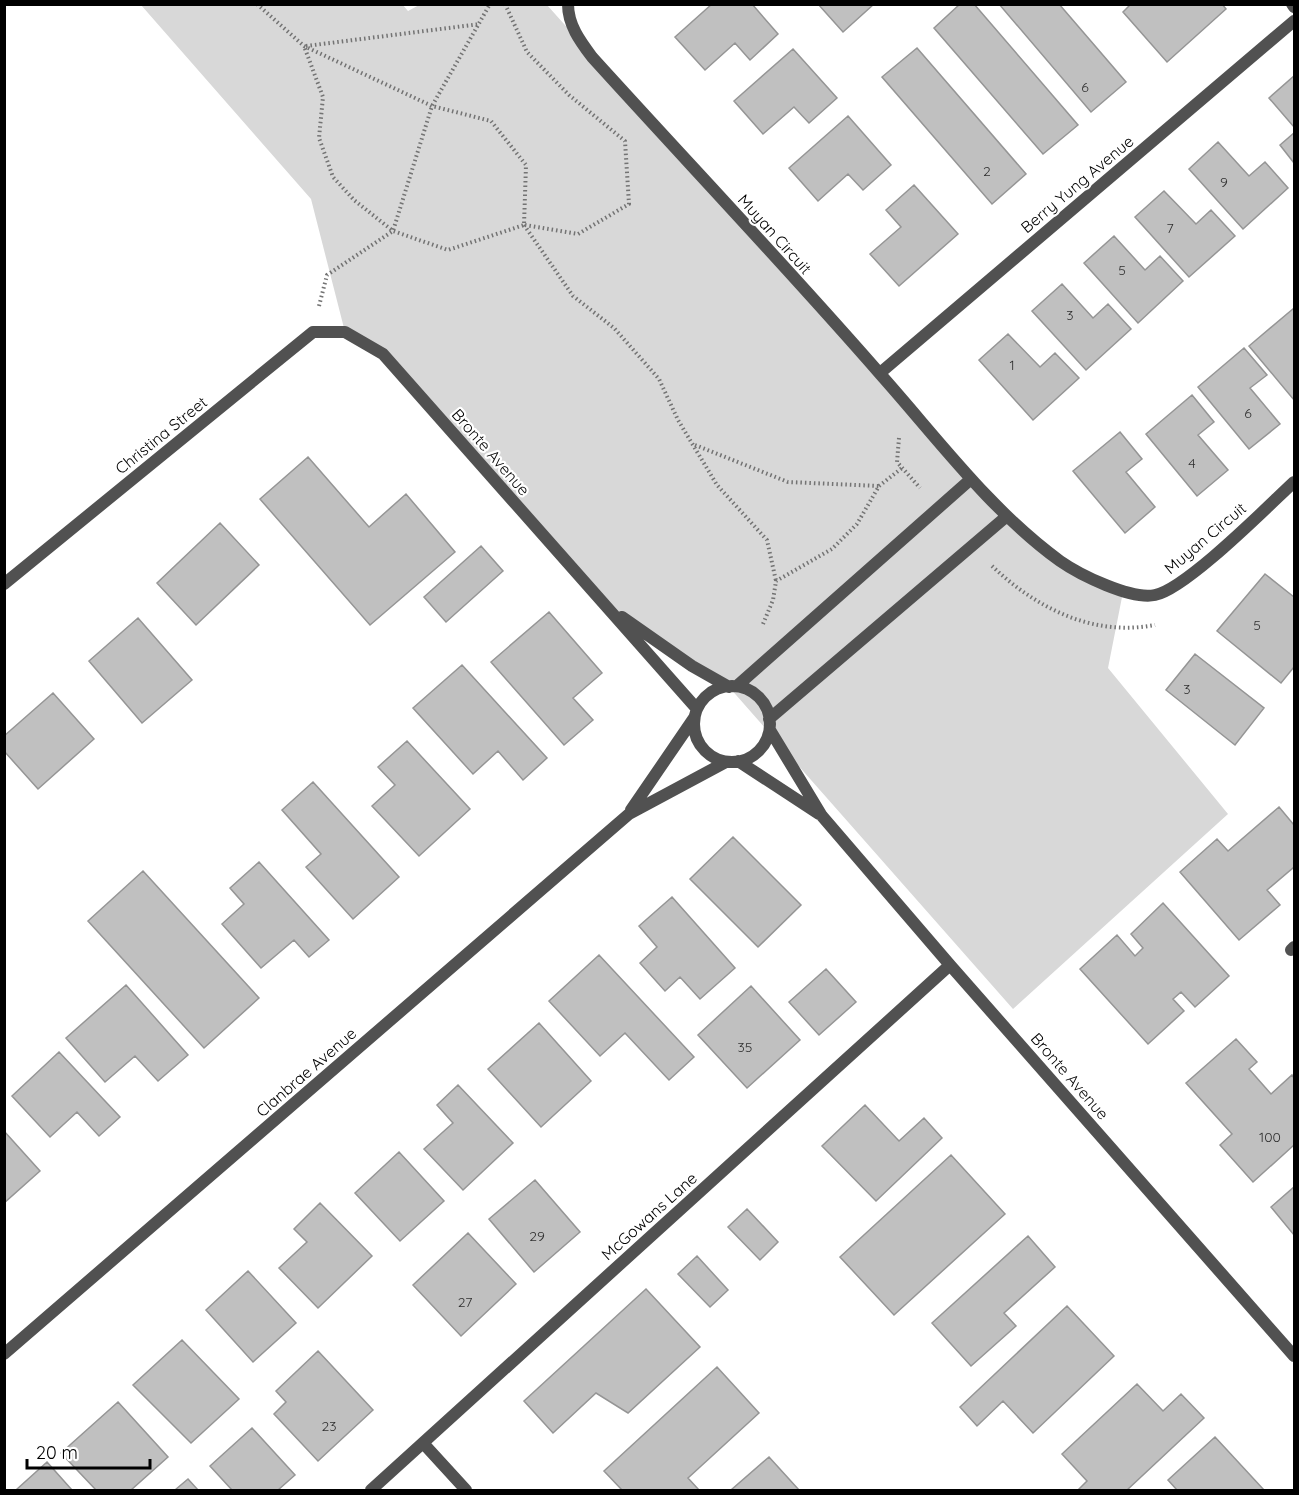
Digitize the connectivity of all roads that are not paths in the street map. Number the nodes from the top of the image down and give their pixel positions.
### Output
1 (568, 4) edge
2 (1294, 21) edge
3 (313, 332) joint
4 (880, 373) junction
5 (971, 479) junction
6 (1294, 482) edge
7 (1007, 516) junction
8 (4, 584) edge
9 (603, 605) junction
10 (733, 686) junction
11 (696, 713) junction
12 (770, 724) junction
13 (732, 761) junction
14 (629, 814) junction
15 (822, 816) junction
16 (950, 965) junction
17 (4, 1354) edge
18 (1294, 1356) edge
19 (423, 1443) junction
20 (370, 1491) edge
21 (466, 1491) edge

1 - 4 street, Muyan Circuit
2 - 4 street, Berry Yung Avenue
3 - 8 street, Christina Street
3 - 9 street, Bronte Avenue
4 - 5 street, Muyan Circuit
5 - 7 street, Muyan Circuit
5 - 10 street
6 - 7 street, Muyan Circuit
7 - 12 street
9 - 10 street, Bronte Avenue
9 - 11 street, Bronte Avenue
10 - 11 street
10 - 12 street
11 - 13 street
11 - 14 street, Clanbrae Avenue
12 - 13 street
12 - 15 street, Bronte Avenue
13 - 14 street, Clanbrae Avenue
13 - 15 street, Bronte Avenue
14 - 17 street, Clanbrae Avenue
15 - 16 street, Bronte Avenue
16 - 18 street, Bronte Avenue
16 - 19 street, McGowans Lane
19 - 20 street, McGowans Lane
19 - 21 street

